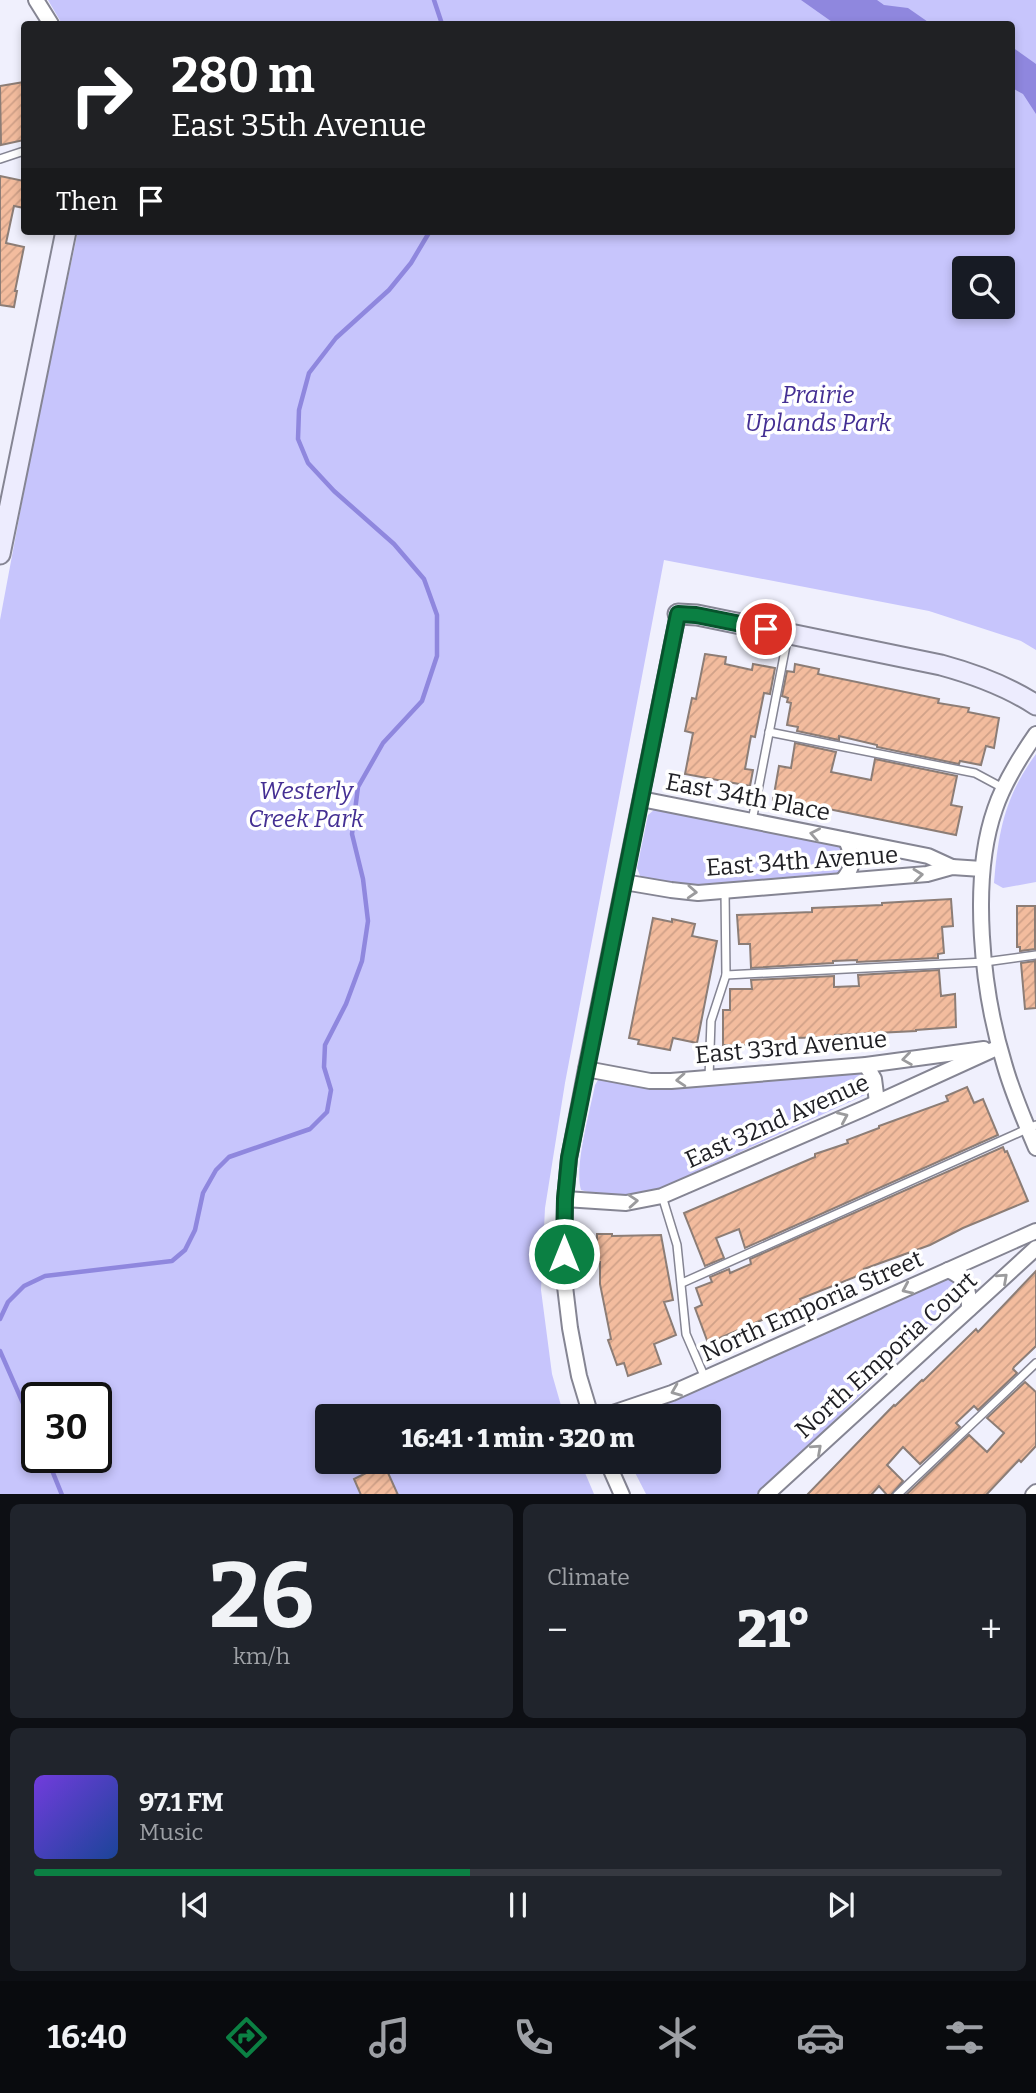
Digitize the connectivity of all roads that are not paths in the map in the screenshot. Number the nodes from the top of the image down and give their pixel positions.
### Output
1 (36, 0) edge
2 (49, 21) edge
3 (21, 152) edge
4 (0, 159) edge
5 (65, 235) edge
6 (7, 479) edge
7 (0, 554) edge
8 (678, 614) joint
9 (789, 634) junction
10 (1036, 705) edge
11 (769, 732) junction
12 (1036, 734) edge
13 (1003, 788) junction
14 (641, 799) junction
15 (751, 821) junction
16 (846, 840) junction
17 (952, 867) junction
18 (982, 869) junction
19 (842, 881) junction
20 (624, 882) junction
21 (725, 891) junction
22 (1036, 955) edge
23 (985, 962) junction
24 (726, 975) junction
25 (999, 1047) junction
26 (942, 1055) junction
27 (866, 1065) junction
28 (586, 1069) junction
29 (709, 1078) junction
30 (930, 1078) junction
31 (877, 1102) junction
32 (1032, 1127) edge
33 (1036, 1148) edge
34 (662, 1196) junction
35 (565, 1199) junction
36 (1036, 1231) edge
37 (1014, 1241) junction
38 (1036, 1247) edge
39 (948, 1270) junction
40 (682, 1283) junction
41 (969, 1309) junction
42 (1036, 1363) edge
43 (705, 1379) junction
44 (587, 1404) edge
45 (639, 1404) edge
46 (613, 1474) edge
47 (622, 1494) edge
48 (766, 1494) edge
49 (897, 1494) edge

1 - 2 street
3 - 4 lane
5 - 6 street
6 - 7 street
8 - 9 street
8 - 14 street
9 - 10 street
9 - 11 lane
11 - 13 lane
11 - 15 lane
12 - 13 street
13 - 18 street
14 - 15 street, East 34th Place
14 - 20 street
16 -> 15 street, East 34th Place
16 - 17 street, East 34th Place
16 - 19 street, East 34th Place
17 - 18 street, East 34th Avenue
19 -> 17 street, East 34th Avenue
18 - 23 street
19 - 21 street, East 34th Avenue
20 -> 21 street, East 34th Avenue
20 - 28 street
21 - 24 lane
22 - 23 lane
23 - 24 lane
23 - 25 street
24 - 29 lane
25 - 26 street, East 33rd Avenue
25 - 30 street, East 32nd Avenue
25 - 32 street
26 -> 27 street, East 33rd Avenue
26 - 30 street
27 - 29 street, East 33rd Avenue
27 - 31 street
29 -> 28 street, East 33rd Avenue
28 - 35 street
30 - 31 street, East 32nd Avenue
34 -> 31 street, East 32nd Avenue
32 - 33 street
32 - 40 lane
35 -> 34 street, East 32nd Avenue
34 - 40 lane
35 - 44 street
36 - 37 street, North Emporia Street
37 - 38 street
37 - 39 street, North Emporia Street
41 -> 38 street, North Emporia Court
39 - 41 street
39 -> 43 street, North Emporia Street
40 - 43 lane
48 -> 41 street, North Emporia Court
42 - 49 lane
43 -> 45 street, North Emporia Street
46 - 47 street

